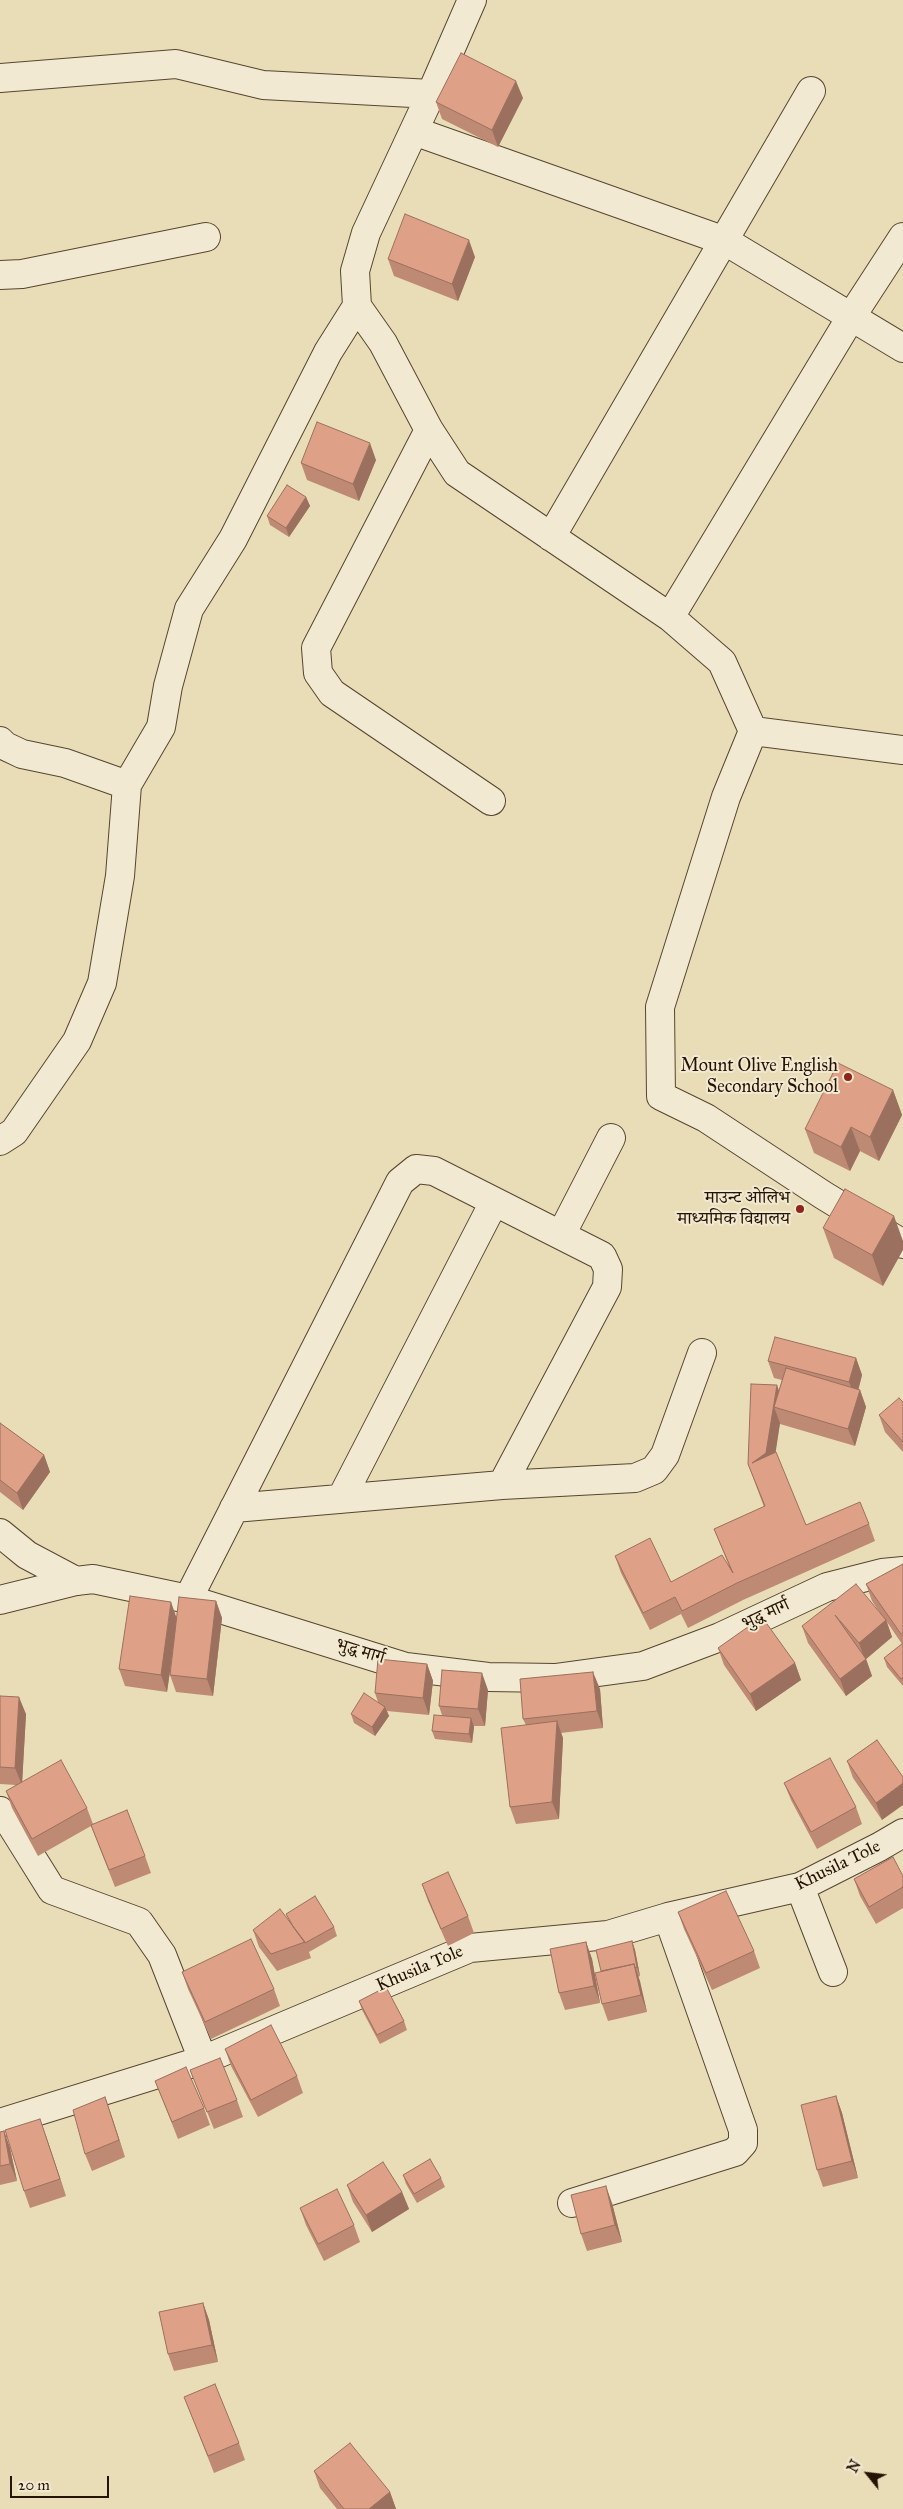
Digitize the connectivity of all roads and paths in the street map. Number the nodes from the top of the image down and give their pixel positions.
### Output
1 (472, 0) edge
2 (0, 78) edge
3 (811, 91) dead end
4 (431, 94) junction
5 (414, 131) junction
6 (206, 236) dead end
7 (903, 237) edge
8 (725, 240) junction
9 (0, 275) edge
10 (357, 306) junction
11 (851, 317) junction
12 (903, 348) edge
13 (429, 430) junction
14 (551, 537) junction
15 (670, 617) junction
16 (753, 731) junction
17 (0, 741) edge
18 (903, 750) edge
19 (127, 785) junction
20 (491, 801) dead end
21 (611, 1138) dead end
22 (0, 1141) edge
23 (494, 1202) junction
24 (561, 1235) junction
25 (903, 1244) edge
26 (702, 1353) dead end
27 (502, 1485) junction
28 (341, 1499) junction
29 (234, 1508) junction
30 (0, 1533) edge
31 (903, 1571) edge
32 (76, 1581) junction
33 (188, 1599) junction
34 (0, 1600) edge
35 (0, 1811) edge
36 (903, 1833) edge
37 (800, 1886) junction
38 (668, 1917) junction
39 (833, 1972) dead end
40 (203, 2060) junction
41 (0, 2123) edge
42 (572, 2202) edge

1 - 4 street
2 - 4 street
3 - 8 street
4 - 5 street
5 - 8 street
5 - 10 street
6 - 9 street
7 - 11 street
8 - 11 street
8 - 14 street
10 - 13 street
10 - 19 street
11 - 12 street
11 - 15 street
13 - 14 street
13 - 20 street
14 - 15 street
15 - 16 street
16 - 18 street
16 - 25 street
17 - 19 street
19 - 22 street
21 - 24 street
23 - 24 street
23 - 28 street
23 - 29 street
24 - 27 street
26 - 27 street
27 - 28 street
28 - 29 street
29 - 33 street
30 - 32 street, भुद्ध मार्ग
31 - 33 street, भुद्ध मार्ग
32 - 33 street, भुद्ध मार्ग
32 - 34 street
35 - 40 street
36 - 37 street, Khusila Tole
37 - 38 street, Khusila Tole
37 - 39 street
38 - 40 street, Khusila Tole
38 - 42 street
40 - 41 street, Khusila Tole

